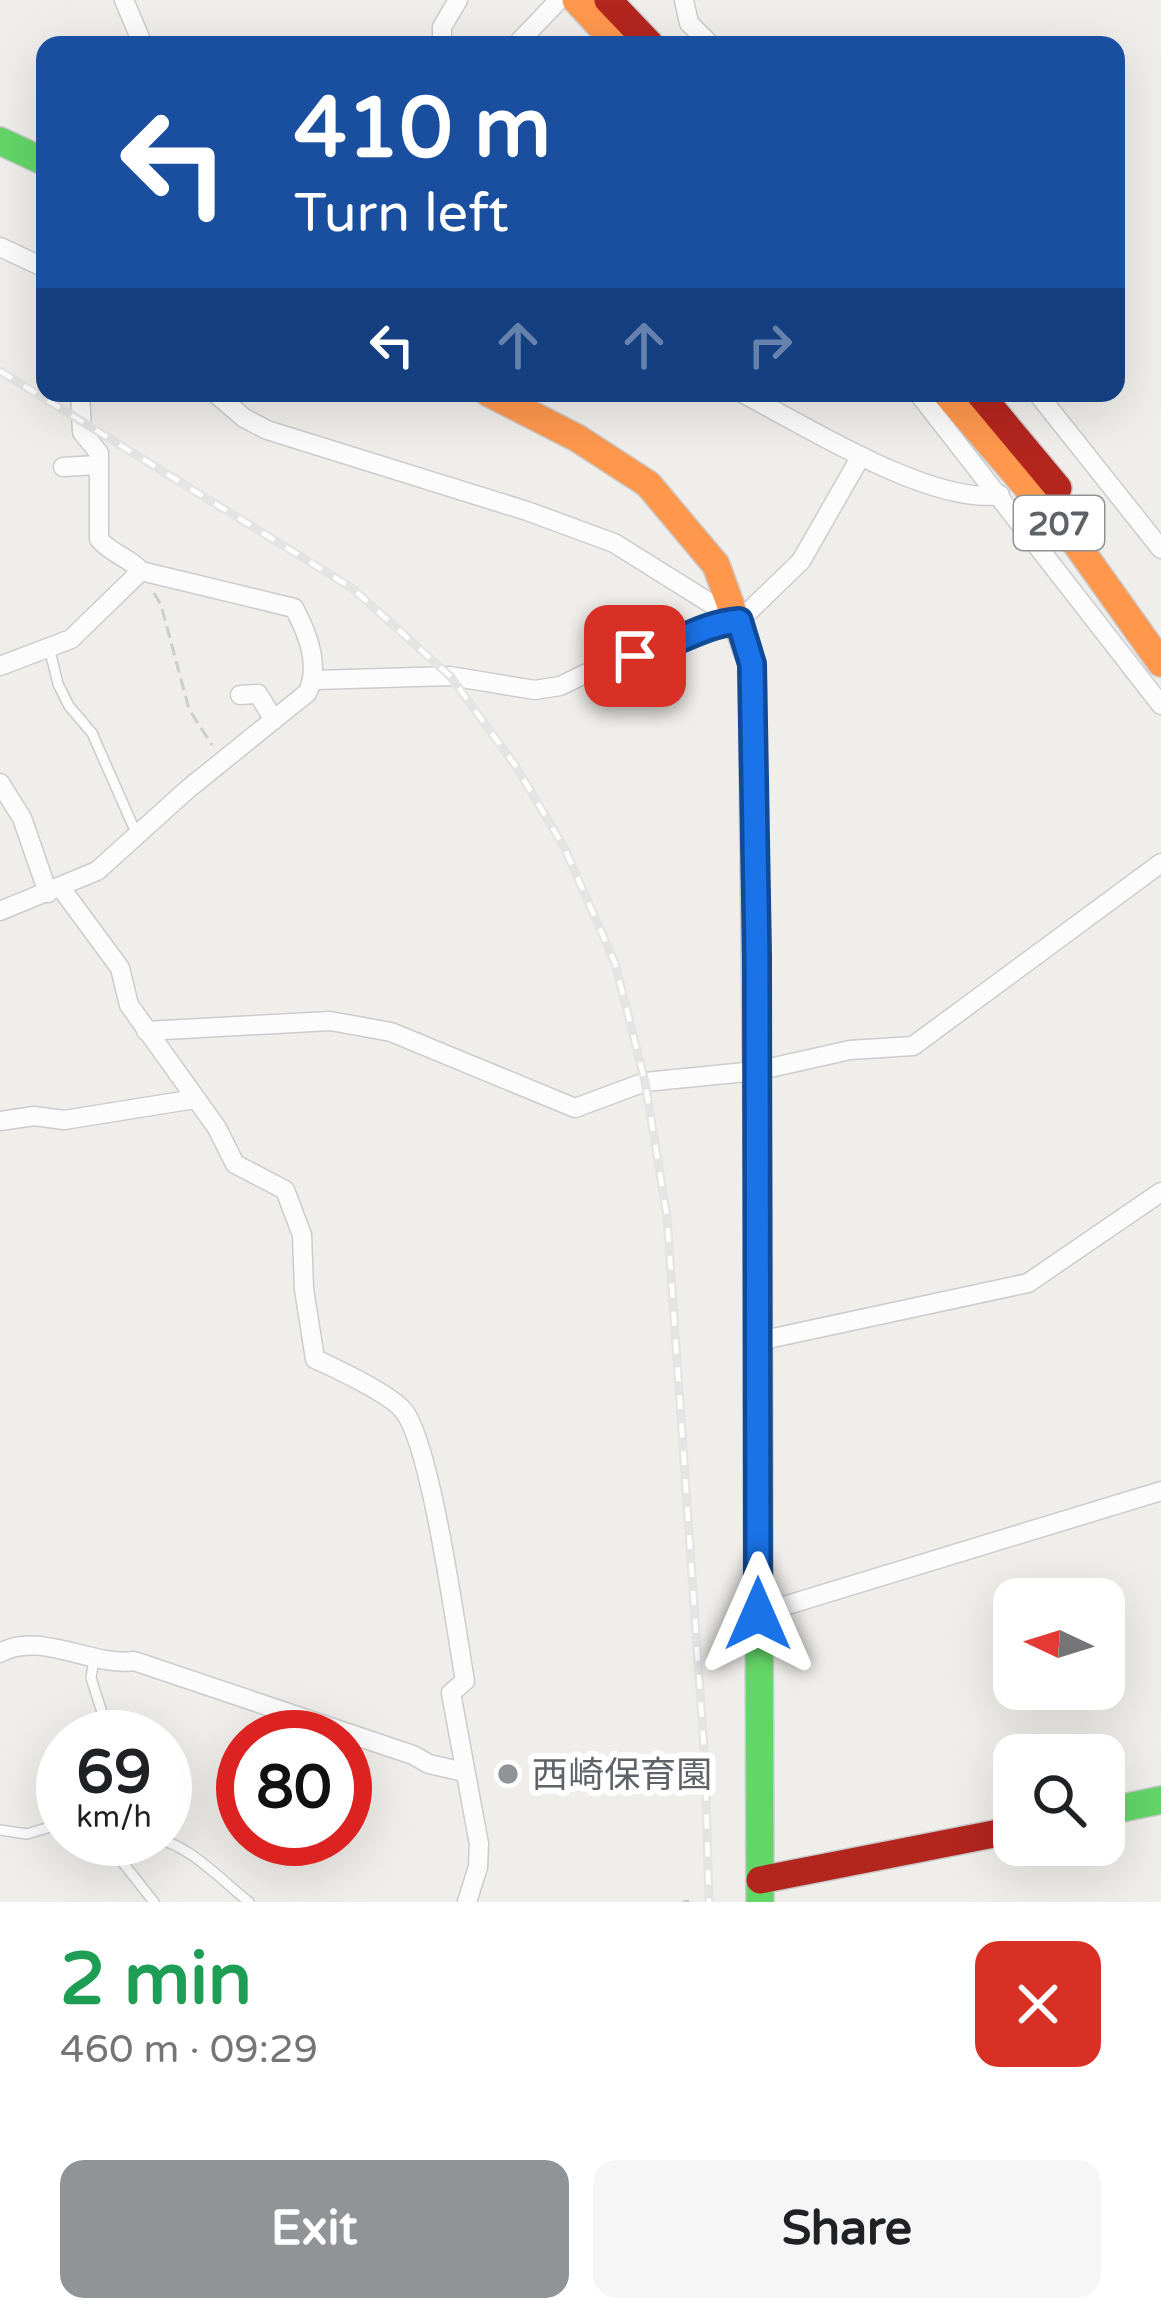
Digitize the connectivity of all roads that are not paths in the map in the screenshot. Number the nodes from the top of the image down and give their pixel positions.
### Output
1 (124, 0) edge
2 (458, 0) edge
3 (560, 0) edge
4 (576, 0) edge
5 (608, 0) edge
6 (684, 0) edge
7 (139, 36) edge
8 (442, 36) edge
9 (525, 36) edge
10 (610, 36) edge
11 (642, 36) edge
12 (702, 36) edge
13 (0, 140) edge
14 (36, 158) edge
15 (0, 247) edge
16 (36, 264) edge
17 (80, 402) edge
18 (225, 402) edge
19 (506, 402) edge
20 (759, 402) edge
21 (925, 402) edge
22 (954, 402) edge
23 (986, 402) edge
24 (1044, 402) edge
25 (861, 456) junction
26 (98, 465) junction
27 (63, 467) dead end
28 (1000, 495) junction
29 (1161, 549) edge
30 (141, 571) junction
31 (739, 621) junction
32 (1161, 622) edge
33 (49, 647) junction
34 (1161, 663) edge
35 (0, 666) edge
36 (315, 680) junction
37 (240, 695) dead end
38 (1161, 705) edge
39 (274, 720) junction
40 (0, 783) edge
41 (137, 835) junction
42 (1161, 863) edge
43 (55, 890) junction
44 (0, 911) edge
45 (146, 1030) junction
46 (755, 1071) junction
47 (195, 1099) junction
48 (0, 1121) edge
49 (1161, 1192) edge
50 (759, 1341) junction
51 (1161, 1491) edge
52 (758, 1614) junction
53 (0, 1653) edge
54 (94, 1659) junction
55 (101, 1710) edge
56 (464, 1772) junction
57 (1161, 1800) edge
58 (1125, 1808) edge
59 (0, 1830) edge
60 (36, 1831) edge
61 (993, 1835) edge
62 (192, 1859) edge
63 (125, 1866) edge
64 (760, 1891) edge
65 (154, 1902) edge
66 (249, 1902) edge
67 (467, 1902) edge

1 - 7 street
2 - 8 street
3 - 9 street
4 - 10 main road
5 - 11 main road
6 - 12 street
13 - 14 main road
15 - 16 street
17 - 26 street
18 - 31 street
19 - 31 main road
20 - 25 street
21 - 28 street
22 - 34 main road, 207
23 - 32 main road, 207
24 - 29 street
25 - 28 street
25 - 31 street
26 - 27 street
26 - 30 street
28 - 38 street
30 - 33 street
30 - 36 street
31 - 36 street
31 - 46 main road
33 - 35 street
33 - 41 lane
36 - 39 street
37 - 39 street
39 - 41 street
40 - 43 street
41 - 43 street
42 - 46 street
43 - 44 street
43 - 45 street
45 - 46 street
45 - 47 street
46 - 50 main road
47 - 48 street
47 - 56 street
49 - 50 street
50 - 52 main road
51 - 52 street
52 - 64 main road
53 - 54 street
54 - 55 lane
54 - 56 street
56 - 67 street
57 - 58 main road
59 - 60 lane
61 - 64 main road
62 - 66 lane
63 - 65 lane

